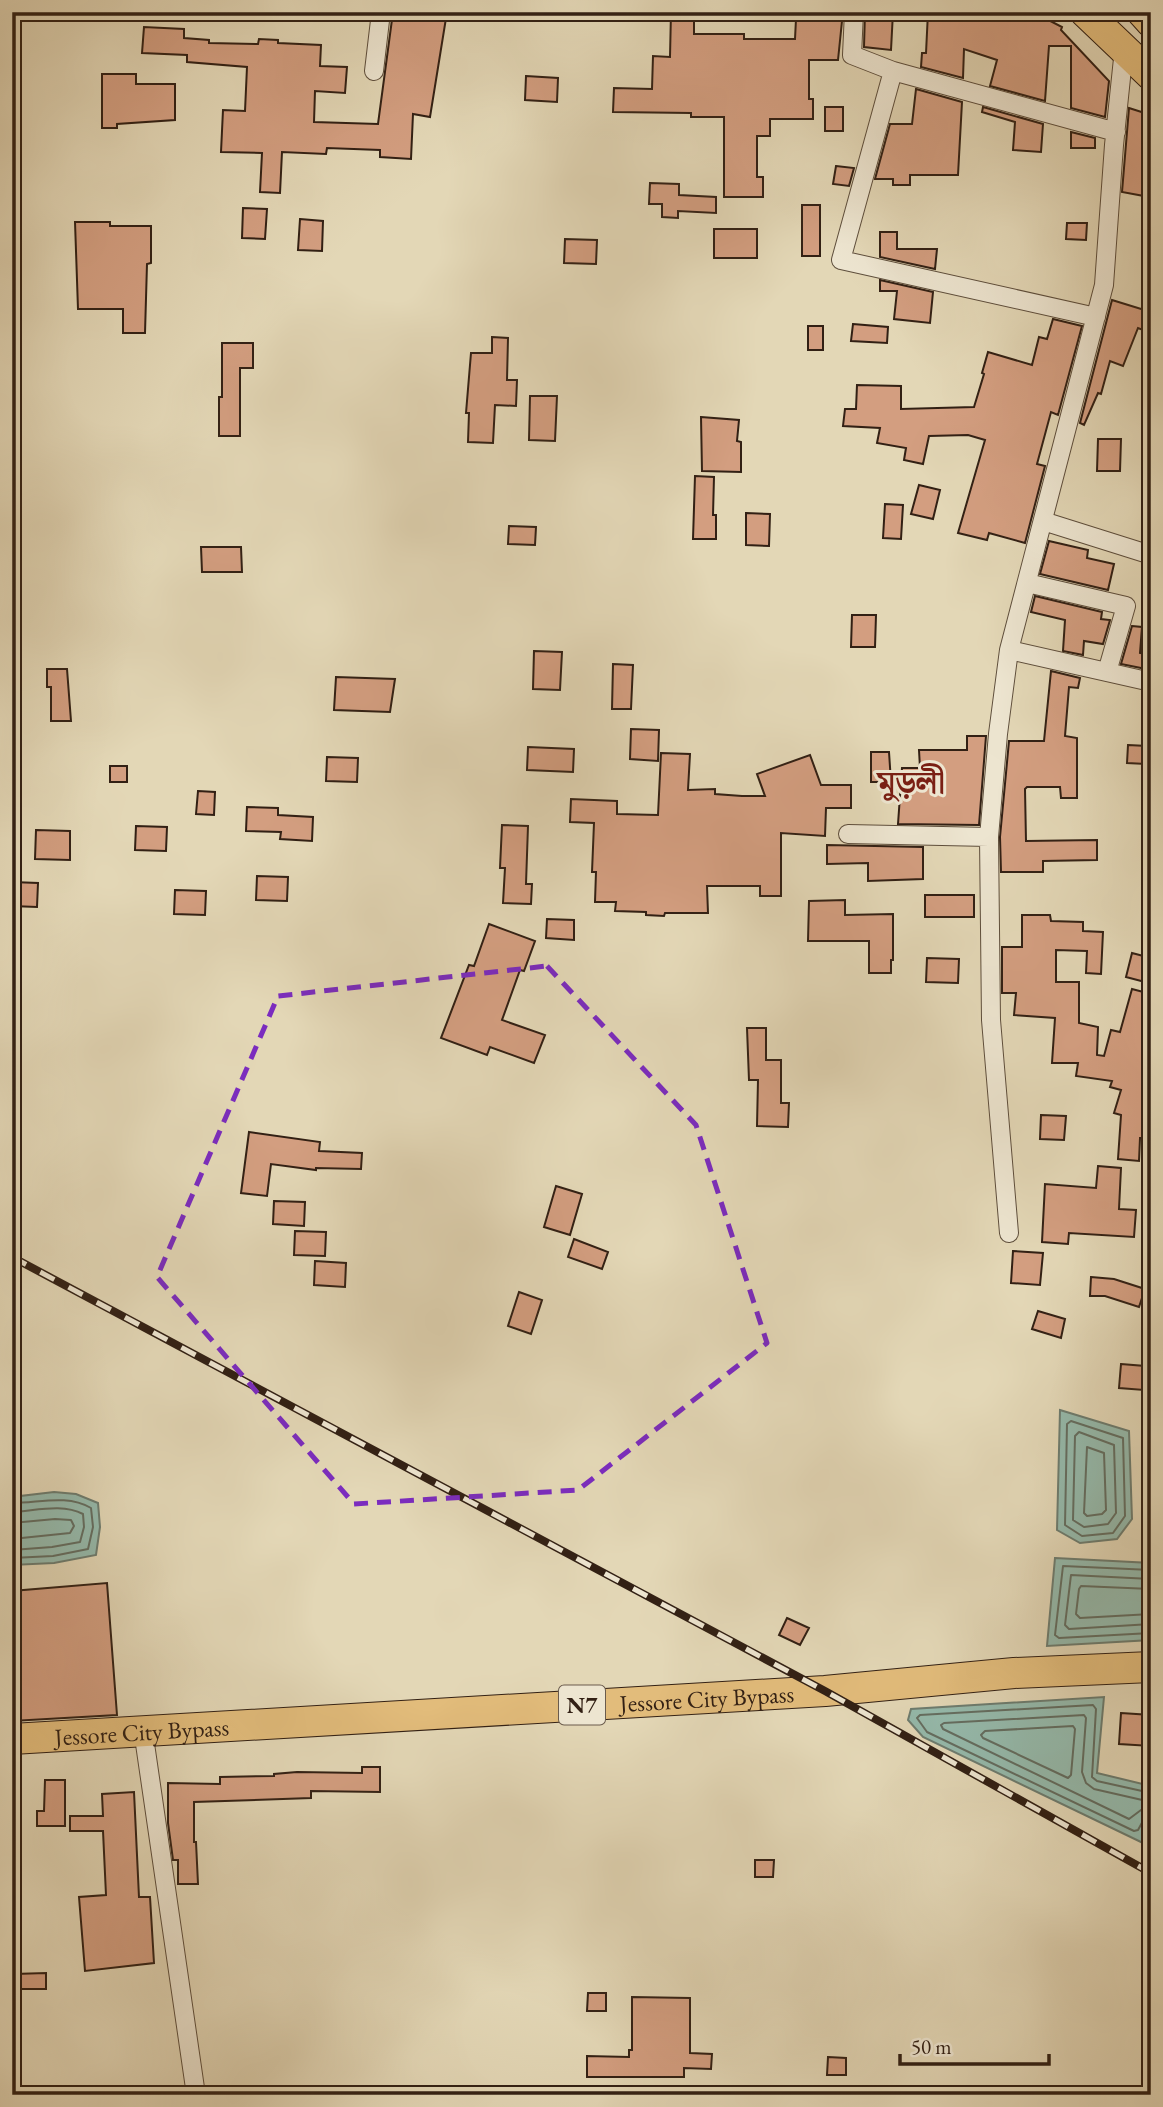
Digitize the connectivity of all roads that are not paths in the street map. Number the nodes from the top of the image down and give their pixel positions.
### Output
1 (381, 12) edge
2 (854, 12) edge
3 (1085, 12) edge
4 (1142, 12) edge
5 (1151, 22) edge
6 (1124, 49) junction
7 (374, 71) dead end
8 (893, 71) junction
9 (1151, 75) edge
10 (1116, 132) junction
11 (1096, 317) junction
12 (1043, 521) junction
13 (1151, 555) edge
14 (1027, 583) junction
15 (1009, 650) junction
16 (1107, 672) junction
17 (1151, 682) edge
18 (848, 834) dead end
19 (989, 837) junction
20 (1009, 1233) dead end
21 (1151, 1667) edge
22 (143, 1730) junction
23 (12, 1739) edge
24 (196, 2095) edge

1 - 7 street
2 - 8 street
3 - 6 highway
4 - 5 highway
6 - 9 highway
6 - 10 street
8 - 10 street
8 - 11 street
10 - 11 street
11 - 12 street
12 - 13 street
12 - 14 street
14 - 15 street
14 - 16 street
15 - 16 street
15 - 19 street
16 - 17 street
18 - 19 street
19 - 20 street
21 - 22 highway, Jessore City Bypass / N7
22 - 23 highway, Jessore City Bypass / N7
22 - 24 street

